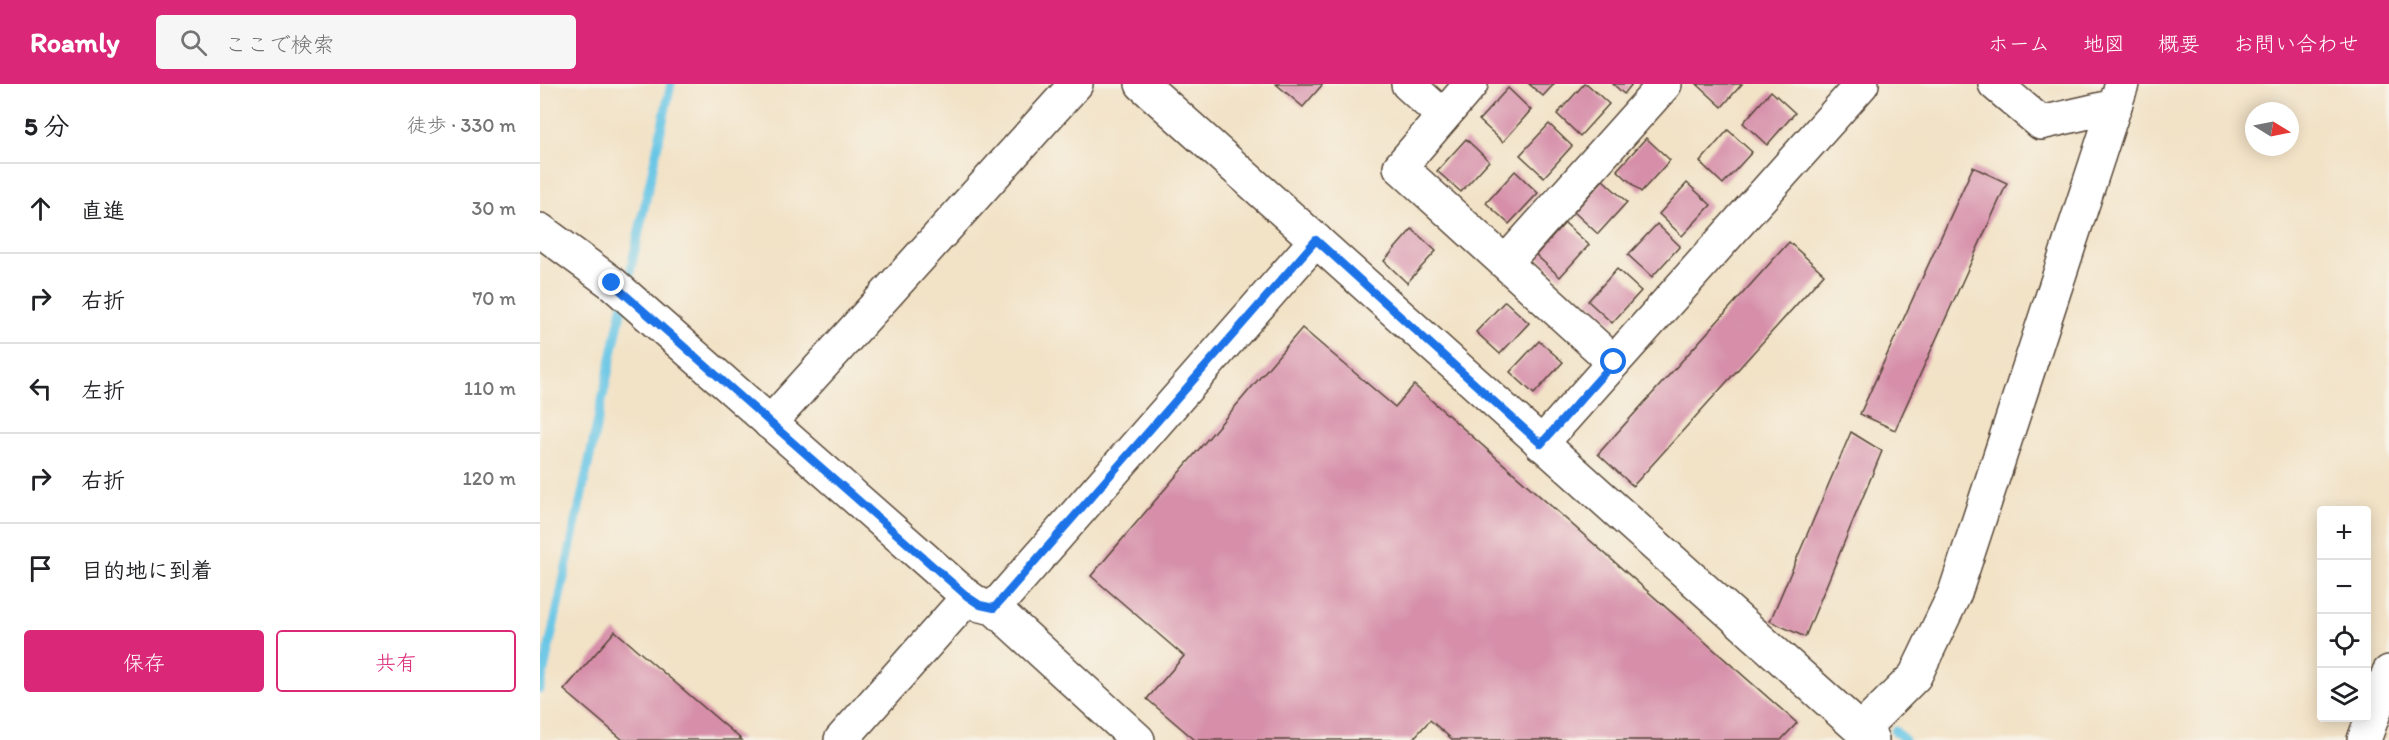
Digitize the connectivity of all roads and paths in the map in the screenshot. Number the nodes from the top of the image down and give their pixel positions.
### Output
1 (1076, 84) edge
2 (1142, 84) edge
3 (1408, 84) edge
4 (1471, 84) edge
5 (1665, 84) edge
6 (1862, 84) edge
7 (1995, 84) edge
8 (2118, 95) edge
9 (1443, 116) junction
10 (540, 230) edge
11 (1316, 240) junction
12 (1506, 262) junction
13 (1614, 362) junction
14 (770, 423) junction
15 (1541, 444) junction
16 (981, 602) junction
17 (2388, 676) edge
18 (1867, 735) edge
19 (841, 740) edge
20 (1138, 740) edge
21 (2364, 740) edge

1 - 14 street
2 - 11 street
3 - 9 street
4 - 9 street
5 - 12 street
6 - 13 street
7 - 8 street
8 - 18 street
9 - 12 street
10 - 14 street
11 - 15 street
11 - 16 street
12 - 13 street
13 - 15 street
14 - 16 street
15 - 18 street
16 - 19 street
16 - 20 street
17 - 21 street

